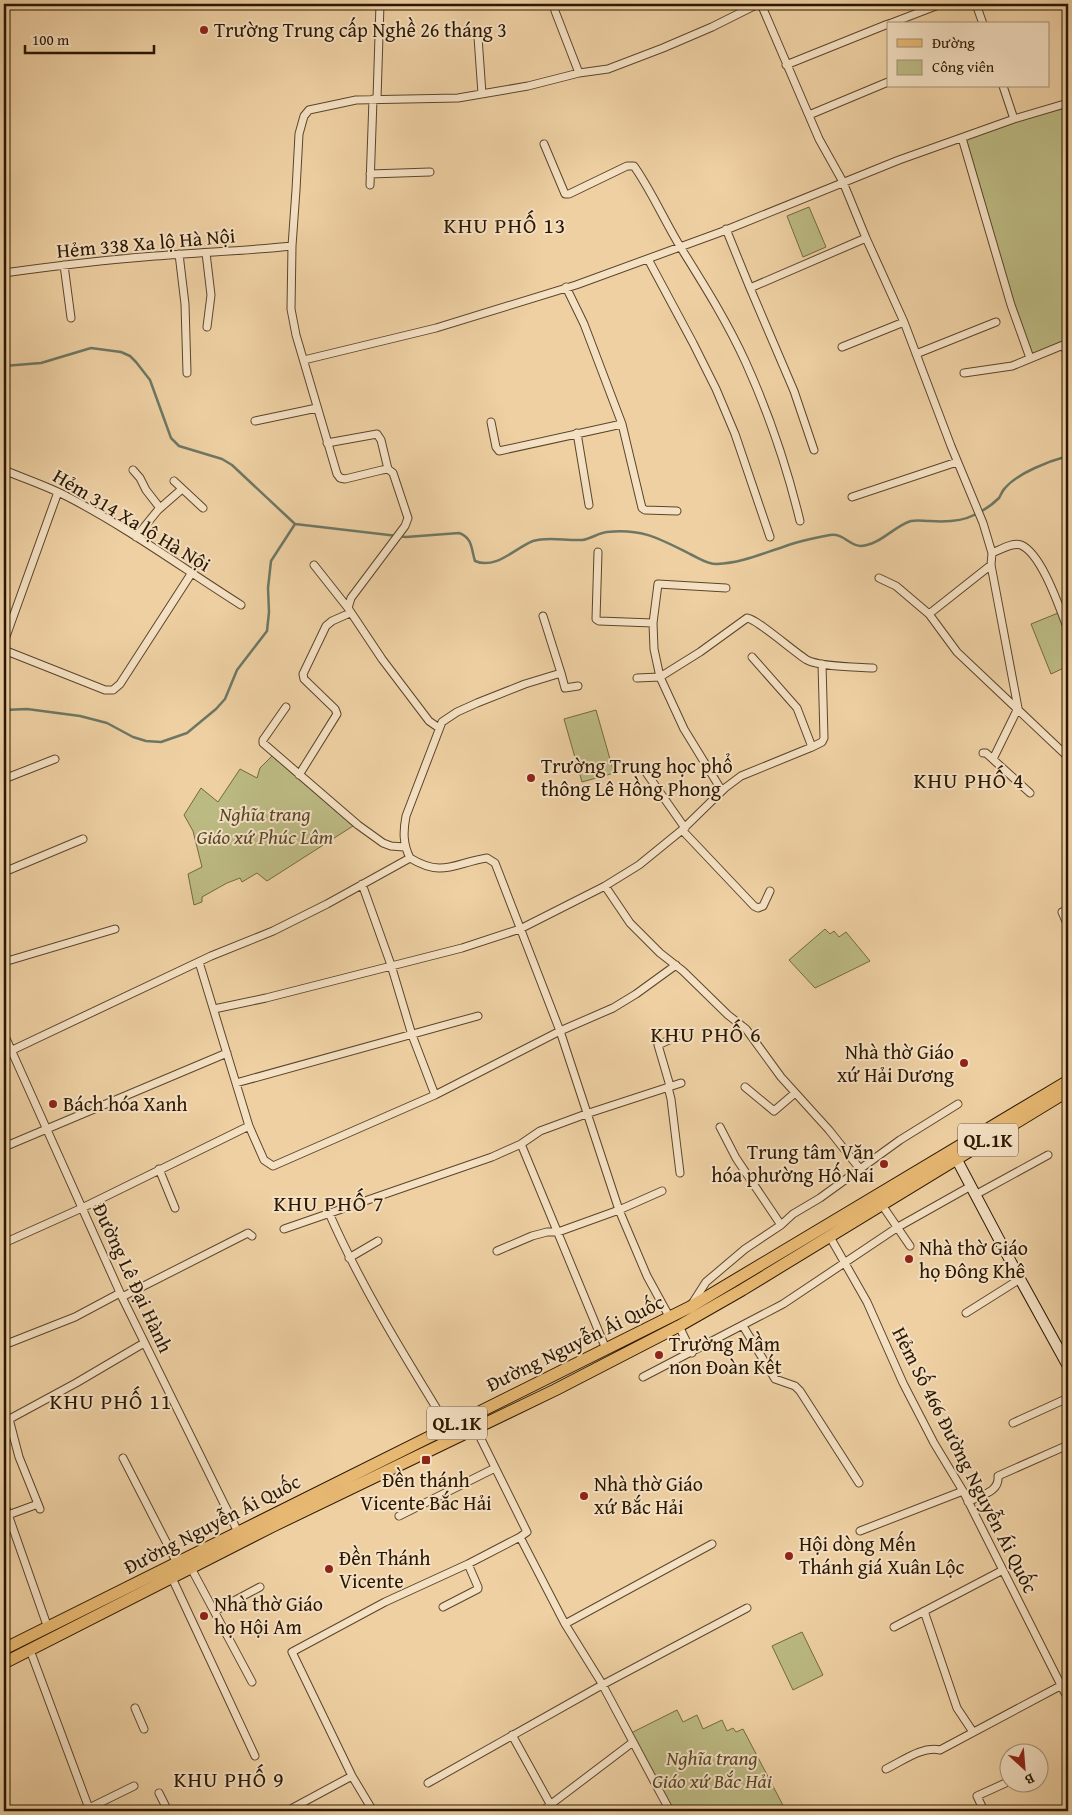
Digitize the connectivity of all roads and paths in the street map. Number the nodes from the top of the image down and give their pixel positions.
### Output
1 (380, 4) edge
2 (759, 4) edge
3 (941, 4) edge
4 (976, 4) edge
5 (555, 11) dead end
6 (894, 22) edge
7 (982, 22) edge
8 (887, 25) edge
9 (478, 37) dead end
10 (786, 64) junction
11 (579, 73) junction
12 (887, 82) edge
13 (1004, 88) edge
14 (482, 94) junction
15 (375, 99) junction
16 (1068, 104) edge
17 (808, 115) junction
18 (1014, 119) junction
19 (962, 138) junction
20 (544, 144) dead end
21 (430, 172) dead end
22 (370, 174) junction
23 (843, 182) junction
24 (370, 185) dead end
25 (726, 230) junction
26 (866, 238) junction
27 (292, 246) junction
28 (681, 247) junction
29 (206, 253) junction
30 (179, 254) junction
31 (648, 259) junction
32 (64, 265) junction
33 (4, 273) edge
34 (566, 288) junction
35 (750, 288) junction
36 (71, 318) dead end
37 (904, 322) junction
38 (996, 322) dead end
39 (207, 327) dead end
40 (1066, 344) edge
41 (842, 347) dead end
42 (916, 354) junction
43 (1068, 354) edge
44 (1030, 358) junction
45 (304, 360) junction
46 (187, 373) dead end
47 (964, 374) dead end
48 (317, 408) junction
49 (255, 421) dead end
50 (490, 422) dead end
51 (622, 424) junction
52 (577, 433) junction
53 (327, 443) junction
54 (814, 450) dead end
55 (957, 462) junction
56 (4, 470) edge
57 (133, 470) dead end
58 (388, 470) junction
59 (174, 481) dead end
60 (182, 489) junction
61 (58, 492) junction
62 (852, 497) dead end
63 (589, 505) dead end
64 (160, 508) junction
65 (203, 508) dead end
66 (677, 510) dead end
67 (800, 521) dead end
68 (136, 537) junction
69 (770, 537) dead end
70 (598, 552) dead end
71 (992, 553) junction
72 (314, 565) dead end
73 (991, 565) junction
74 (192, 574) junction
75 (879, 578) dead end
76 (726, 588) dead end
77 (241, 605) dead end
78 (349, 611) junction
79 (929, 614) junction
80 (543, 616) dead end
81 (653, 623) junction
82 (1068, 630) edge
83 (4, 642) edge
84 (4, 650) edge
85 (752, 657) dead end
86 (822, 664) junction
87 (873, 668) dead end
88 (562, 673) junction
89 (660, 677) junction
90 (637, 678) dead end
91 (578, 686) dead end
92 (286, 708) dead end
93 (1018, 708) junction
94 (439, 728) junction
95 (812, 747) junction
96 (983, 752) dead end
97 (1068, 757) edge
98 (56, 759) dead end
99 (992, 759) junction
100 (645, 771) dead end
101 (299, 775) junction
102 (4, 778) edge
103 (722, 791) junction
104 (1030, 793) dead end
105 (683, 829) junction
106 (83, 839) dead end
107 (404, 847) junction
108 (410, 858) junction
109 (4, 872) edge
110 (362, 884) junction
111 (605, 886) junction
112 (770, 891) dead end
113 (1062, 912) dead end
114 (1068, 926) edge
115 (115, 929) dead end
116 (520, 929) junction
117 (4, 962) edge
118 (199, 962) junction
119 (676, 965) junction
120 (392, 966) junction
121 (214, 1009) junction
122 (478, 1016) dead end
123 (560, 1030) junction
124 (4, 1034) edge
125 (412, 1034) junction
126 (678, 1036) dead end
127 (11, 1050) junction
128 (227, 1053) junction
129 (4, 1054) edge
130 (1068, 1081) edge
131 (236, 1083) junction
132 (681, 1083) dead end
133 (669, 1087) junction
134 (745, 1087) dead end
135 (1068, 1091) edge
136 (795, 1093) junction
137 (435, 1095) junction
138 (958, 1104) dead end
139 (586, 1114) junction
140 (250, 1126) junction
141 (720, 1127) dead end
142 (46, 1129) junction
143 (521, 1144) junction
144 (4, 1147) edge
145 (1048, 1155) dead end
146 (957, 1160) junction
147 (159, 1169) junction
148 (860, 1169) junction
149 (680, 1173) dead end
150 (904, 1185) junction
151 (973, 1190) junction
152 (662, 1191) dead end
153 (882, 1205) junction
154 (82, 1208) junction
155 (175, 1208) dead end
156 (619, 1210) junction
157 (329, 1212) junction
158 (780, 1225) junction
159 (898, 1228) junction
160 (284, 1229) dead end
161 (558, 1232) junction
162 (252, 1236) dead end
163 (830, 1237) junction
164 (378, 1241) dead end
165 (4, 1243) edge
166 (910, 1246) dead end
167 (497, 1251) dead end
168 (350, 1258) junction
169 (845, 1262) junction
170 (1020, 1279) junction
171 (121, 1295) junction
172 (690, 1307) junction
173 (966, 1313) dead end
174 (670, 1318) junction
175 (679, 1326) junction
176 (743, 1326) junction
177 (144, 1343) junction
178 (4, 1345) edge
179 (606, 1349) junction
180 (692, 1352) junction
181 (1068, 1366) edge
182 (643, 1377) dead end
183 (1068, 1398) edge
184 (470, 1416) junction
185 (6, 1421) edge
186 (1013, 1423) dead end
187 (448, 1427) junction
188 (476, 1429) junction
189 (1068, 1445) edge
190 (123, 1458) dead end
191 (495, 1468) junction
192 (859, 1483) dead end
193 (963, 1491) junction
194 (968, 1502) junction
195 (4, 1503) edge
196 (8, 1515) junction
197 (400, 1516) dead end
198 (860, 1531) dead end
199 (238, 1532) junction
200 (520, 1538) junction
201 (712, 1544) dead end
202 (177, 1563) junction
203 (468, 1564) junction
204 (191, 1568) junction
205 (1003, 1570) junction
206 (172, 1578) junction
207 (260, 1587) dead end
208 (443, 1607) dead end
209 (747, 1608) dead end
210 (215, 1611) junction
211 (924, 1611) junction
212 (565, 1624) junction
213 (894, 1626) dead end
214 (48, 1628) junction
215 (4, 1649) edge
216 (30, 1650) junction
217 (4, 1663) edge
218 (252, 1682) dead end
219 (602, 1685) junction
220 (1062, 1685) junction
221 (1068, 1699) edge
222 (135, 1708) dead end
223 (144, 1729) dead end
224 (973, 1732) junction
225 (512, 1735) junction
226 (633, 1742) junction
227 (255, 1756) dead end
228 (886, 1770) dead end
229 (352, 1776) junction
230 (428, 1783) dead end
231 (134, 1786) dead end
232 (1000, 1786) edge
233 (159, 1793) dead end
234 (552, 1808) edge
235 (87, 1810) edge
236 (168, 1811) edge
237 (287, 1811) edge
238 (373, 1811) edge
239 (542, 1811) edge
240 (670, 1811) edge
241 (984, 1811) edge

1 - 15 street
2 - 10 street
2 - 11 street
3 - 6 street
4 - 7 street
5 - 11 street
8 - 10 street
9 - 14 street
10 - 17 street
11 - 14 street
12 - 17 street
13 - 18 street
14 - 15 street
15 - 22 street
15 - 27 street
16 - 18 street
17 - 23 street
18 - 19 street
19 - 23 street
19 - 44 street
20 - 28 street
21 - 22 street
22 - 24 street
23 - 25 street
23 - 26 street
25 - 28 street
25 - 35 street
26 - 35 street
26 - 37 street
27 - 29 street, Hẻm 338 Xa lộ Hà Nội
27 - 45 street
28 - 31 street
28 - 67 street
29 - 30 street, Hẻm 338 Xa lộ Hà Nội
29 - 39 street
30 - 32 street, Hẻm 338 Xa lộ Hà Nội
30 - 46 street
31 - 34 street
31 - 69 street
32 - 33 street, Hẻm 338 Xa lộ Hà Nội
32 - 36 street
34 - 45 street
34 - 51 street
35 - 54 street
37 - 41 street
37 - 42 street
38 - 42 street
40 - 43 street
40 - 44 street
42 - 55 street
44 - 47 street
45 - 48 street
48 - 49 street
48 - 53 street
50 - 52 street
51 - 52 street
51 - 66 street
52 - 63 street
53 - 58 street
53 - 58 street
55 - 62 street
55 - 71 street
56 - 61 street, Hẻm 314 Xa lộ Hà Nội
57 - 64 street
58 - 78 street
59 - 60 street
60 - 64 street
60 - 65 street
61 - 68 street, Hẻm 314 Xa lộ Hà Nội
61 - 83 street
64 - 68 street
68 - 74 street, Hẻm 314 Xa lộ Hà Nội
70 - 81 street
71 - 73 street
71 - 82 street
72 - 78 street
73 - 79 street
73 - 93 street
74 - 77 street, Hẻm 314 Xa lộ Hà Nội
74 - 84 street
75 - 79 street
76 - 81 street
78 - 94 street
78 - 101 street
79 - 93 street
80 - 88 street
81 - 89 street
85 - 95 street
86 - 87 street
86 - 89 street
86 - 95 street
88 - 91 street
88 - 94 street
89 - 90 street
89 - 103 street
92 - 101 street
93 - 97 street
93 - 99 street
94 - 107 street
95 - 103 street
96 - 99 street
98 - 102 street
99 - 104 street
100 - 105 street
101 - 107 street
103 - 105 street
105 - 111 street
105 - 112 street
106 - 109 street
107 - 108 street
108 - 110 street
108 - 116 street
110 - 118 street
110 - 120 street
111 - 116 street
111 - 119 street
113 - 114 street
115 - 117 street
116 - 120 street
116 - 123 street
118 - 121 street
118 - 127 street
119 - 123 street
119 - 136 street
120 - 121 street
120 - 125 street
121 - 128 street
122 - 125 street
123 - 137 street
123 - 139 street
124 - 127 street, Đường Lê Đại Hành
125 - 131 street
125 - 137 street
126 - 133 street
127 - 129 street
127 - 142 street, Đường Lê Đại Hành
128 - 131 street
128 - 142 street
130 - 150 main road, Đường Nguyễn Ái Quốc / QL.1K
131 - 140 street
132 - 133 street
133 - 139 street
133 - 149 street
134 - 136 street
135 - 146 main road, QL.1K
136 - 148 street
137 - 140 street
138 - 148 street
139 - 143 street
139 - 156 street
140 - 147 street
141 - 158 street
142 - 144 street
142 - 154 street, Đường Lê Đại Hành
143 - 157 street
143 - 161 street
145 - 151 street
146 - 150 main road, QL.1K
146 - 151 street
147 - 154 street
147 - 155 street
148 - 158 street
150 - 153 main road, Đường Nguyễn Ái Quốc / QL.1K
150 - 172 main road, Đường Nguyễn Ái Quốc / QL.1K
151 - 159 street
151 - 170 street
152 - 156 street
153 - 159 street
153 - 163 main road, Đường Nguyễn Ái Quốc / QL.1K
154 - 165 street
154 - 171 street, Đường Lê Đại Hành
156 - 161 street
156 - 174 street
157 - 160 street
157 - 168 street
158 - 172 street
159 - 166 street
159 - 169 street
161 - 167 street
161 - 179 street
162 - 171 street
163 - 169 street, Hẻm Số 466 Đường Nguyễn Ái Quốc
163 - 175 main road, Đường Nguyễn Ái Quốc / QL.1K
164 - 168 street
168 - 187 street
169 - 176 street
169 - 193 street, Hẻm Số 466 Đường Nguyễn Ái Quốc
170 - 173 street
170 - 181 street
171 - 177 street, Đường Lê Đại Hành
171 - 178 street
172 - 174 main road, Đường Nguyễn Ái Quốc / QL.1K
174 - 179 main road, Đường Nguyễn Ái Quốc / QL.1K
175 - 180 street
175 - 188 main road, Đường Nguyễn Ái Quốc / QL.1K
176 - 180 street
176 - 192 street
177 - 185 street
177 - 199 street, Đường Lê Đại Hành
179 - 184 main road, Đường Nguyễn Ái Quốc / QL.1K
180 - 182 street
183 - 186 street
184 - 187 main road, Đường Nguyễn Ái Quốc / QL.1K
184 - 188 main road
185 - 196 street
187 - 199 main road, Đường Nguyễn Ái Quốc / QL.1K
188 - 191 street
188 - 204 main road, Đường Nguyễn Ái Quốc / QL.1K
189 - 194 street
190 - 202 street
191 - 197 street
191 - 200 street
193 - 194 street, Hẻm Số 466 Đường Nguyễn Ái Quốc
193 - 198 street
194 - 205 street, Hẻm Số 466 Đường Nguyễn Ái Quốc
195 - 196 street
196 - 214 street
199 - 202 main road, Đường Nguyễn Ái Quốc / QL.1K
200 - 203 street
200 - 212 street
201 - 212 street
202 - 214 main road, Đường Nguyễn Ái Quốc / QL.1K
203 - 208 street
203 - 229 street
204 - 206 main road, Đường Nguyễn Ái Quốc / QL.1K
204 - 210 street
205 - 211 street
205 - 220 street, Hẻm Số 466 Đường Nguyễn Ái Quốc
206 - 216 main road, Đường Nguyễn Ái Quốc / QL.1K
206 - 227 street
207 - 210 street
209 - 219 street
210 - 218 street
211 - 213 street
211 - 224 street
212 - 219 street
214 - 215 main road, Đường Nguyễn Ái Quốc / QL.1K
216 - 217 main road, Đường Nguyễn Ái Quốc / QL.1K
216 - 235 street
219 - 225 street
219 - 226 street
220 - 221 street, Hẻm Số 466 Đường Nguyễn Ái Quốc
220 - 224 street
222 - 223 street
224 - 228 street
225 - 230 street
225 - 234 street
226 - 234 street
226 - 240 street
229 - 237 street
229 - 238 street
231 - 235 street
232 - 241 street
233 - 236 street
234 - 239 street

